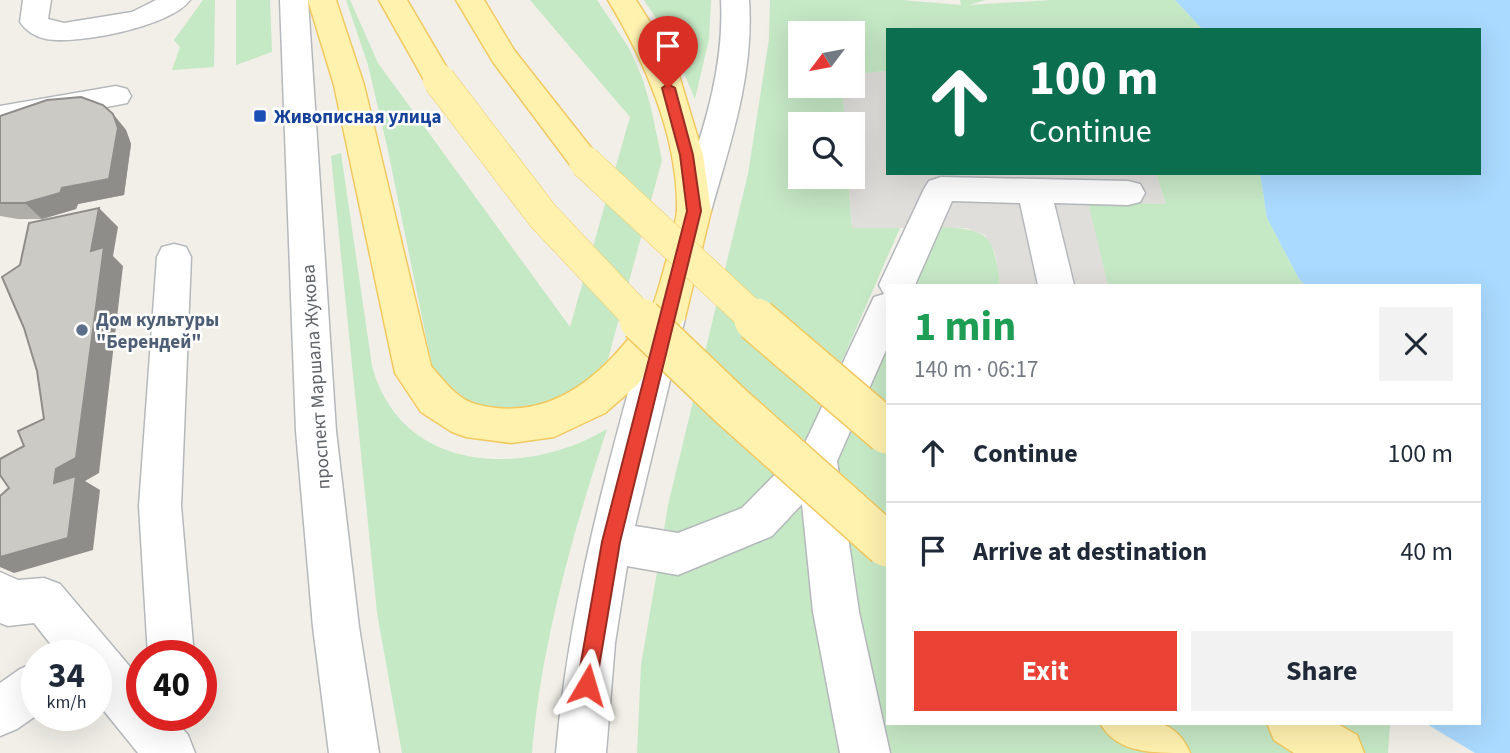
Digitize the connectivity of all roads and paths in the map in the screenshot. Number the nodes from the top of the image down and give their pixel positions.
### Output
1 (37, 0) edge
2 (176, 0) edge
3 (294, 0) edge
4 (322, 0) edge
5 (393, 0) edge
6 (470, 0) edge
7 (622, 0) edge
8 (735, 0) edge
9 (116, 96) dead end
10 (0, 117) edge
11 (940, 181) edge
12 (1034, 190) junction
13 (1128, 193) dead end
14 (694, 211) junction
15 (174, 257) dead end
16 (897, 284) edge
17 (1056, 284) edge
18 (886, 309) edge
19 (667, 318) junction
20 (886, 431) edge
21 (818, 458) junction
22 (611, 542) junction
23 (886, 544) edge
24 (0, 594) edge
25 (74, 640) edge
26 (170, 640) edge
27 (112, 685) edge
28 (21, 697) edge
29 (0, 712) edge
30 (1127, 725) edge
31 (1294, 725) edge
32 (173, 731) edge
33 (172, 753) edge
34 (354, 753) edge
35 (581, 753) edge
36 (865, 753) edge
37 (1165, 753) edge
38 (1339, 753) edge

1 - 2 street
3 - 34 street, проспект Маршала Жукова
4 - 19 main road
5 - 23 main road, bridge
6 - 20 main road, bridge
7 - 14 main road
8 - 14 street
9 - 10 street
11 - 12 street
11 - 16 street
12 - 13 street
12 - 17 street
14 - 19 main road
15 - 26 street
18 - 21 street
19 - 22 street
21 - 22 street
21 - 36 street
22 - 35 street
24 - 25 street
27 - 33 street
28 - 29 street
30 - 37 main road
31 - 38 main road
32 - 33 street

